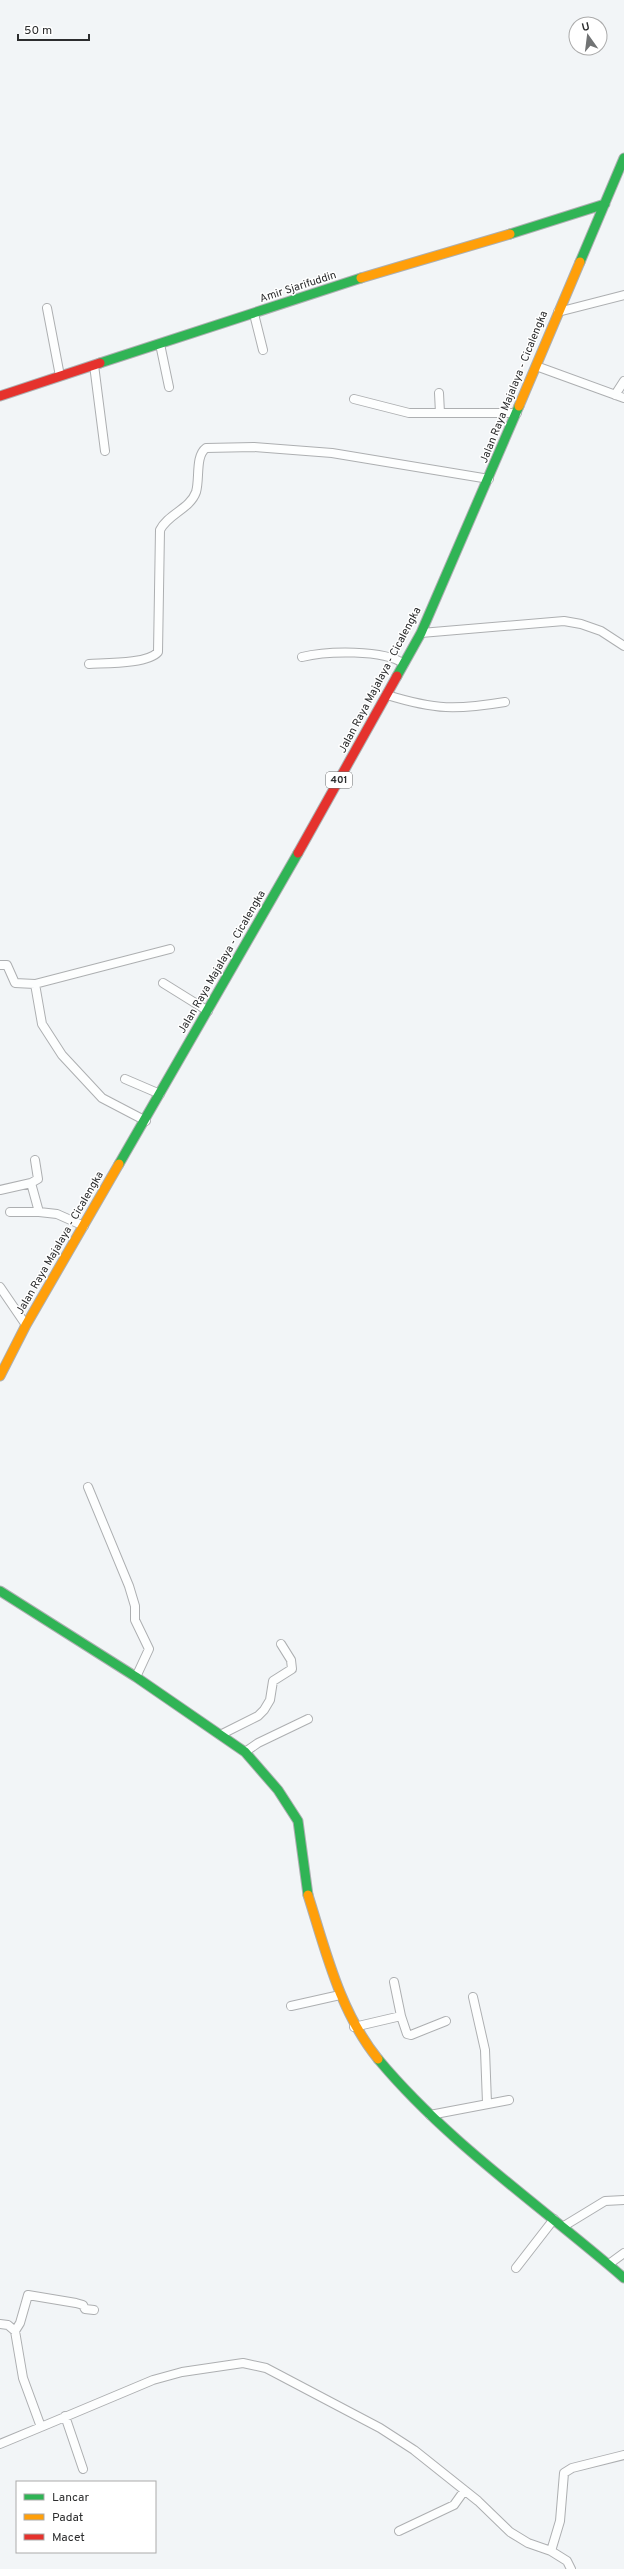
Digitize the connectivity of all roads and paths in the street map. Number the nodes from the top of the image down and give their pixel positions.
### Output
1 (624, 158) edge
2 (605, 204) junction
3 (624, 295) edge
4 (47, 308) dead end
5 (558, 312) junction
6 (254, 314) junction
7 (160, 344) junction
8 (263, 350) dead end
9 (94, 365) junction
10 (536, 366) junction
11 (60, 376) junction
12 (624, 381) edge
13 (169, 387) dead end
14 (439, 393) dead end
15 (615, 395) junction
16 (0, 396) edge
17 (624, 398) edge
18 (354, 399) dead end
19 (440, 413) junction
20 (517, 413) junction
21 (105, 451) dead end
22 (489, 479) junction
23 (421, 633) junction
24 (624, 646) edge
25 (302, 657) dead end
26 (89, 664) dead end
27 (404, 664) junction
28 (387, 695) junction
29 (505, 702) dead end
30 (170, 949) dead end
31 (0, 965) edge
32 (163, 983) dead end
33 (35, 984) junction
34 (208, 1011) junction
35 (124, 1079) dead end
36 (160, 1094) junction
37 (146, 1120) junction
38 (35, 1160) dead end
39 (31, 1183) junction
40 (0, 1190) edge
41 (10, 1212) dead end
42 (39, 1212) junction
43 (84, 1226) junction
44 (0, 1287) edge
45 (26, 1325) junction
46 (4, 1360) edge
47 (0, 1376) edge
48 (88, 1487) dead end
49 (0, 1591) edge
50 (281, 1644) dead end
51 (136, 1677) junction
52 (308, 1719) dead end
53 (220, 1735) junction
54 (245, 1752) junction
55 (394, 1982) dead end
56 (340, 1995) junction
57 (473, 1997) dead end
58 (291, 2006) dead end
59 (401, 2016) junction
60 (446, 2021) dead end
61 (354, 2027) junction
62 (509, 2100) dead end
63 (487, 2103) junction
64 (430, 2115) junction
65 (624, 2200) edge
66 (554, 2219) junction
67 (564, 2226) junction
68 (624, 2253) edge
69 (609, 2264) junction
70 (516, 2268) dead end
71 (624, 2278) edge
72 (94, 2310) dead end
73 (0, 2324) edge
74 (15, 2331) junction
75 (65, 2416) junction
76 (41, 2427) junction
77 (0, 2444) edge
78 (624, 2455) edge
79 (83, 2469) dead end
80 (464, 2491) junction
81 (399, 2531) dead end
82 (551, 2551) junction
83 (573, 2568) edge

1 - 2 main road, Jalan Raya Majalaya - Cicalengka / 401
2 - 5 main road, Jalan Raya Majalaya - Cicalengka / 401
2 - 6 main road, Amir Sjarifuddin
3 - 5 street
4 - 11 street
5 - 10 main road, Jalan Raya Majalaya - Cicalengka / 401
6 - 7 main road, Amir Sjarifuddin
6 - 8 street
7 - 9 main road, Amir Sjarifuddin
7 - 13 street
9 - 11 main road, Amir Sjarifuddin
9 - 21 street
10 - 15 street
10 - 20 main road, Jalan Raya Majalaya - Cicalengka / 401
11 - 16 main road, Amir Sjarifuddin
12 - 15 street
14 - 19 street
15 - 17 street
18 - 19 street
19 - 20 street
20 - 22 main road, Jalan Raya Majalaya - Cicalengka / 401
22 - 23 main road, Jalan Raya Majalaya - Cicalengka / 401
22 - 26 street
23 - 24 street
23 - 27 main road, Jalan Raya Majalaya - Cicalengka / 401
25 - 27 street
27 - 28 main road, Jalan Raya Majalaya - Cicalengka / 401
28 - 29 street
28 - 34 main road, Jalan Raya Majalaya - Cicalengka / 401
30 - 33 street
31 - 33 street
32 - 34 street
33 - 37 street
34 - 36 main road, Jalan Raya Majalaya - Cicalengka / 401
35 - 36 street
36 - 37 main road, Jalan Raya Majalaya - Cicalengka / 401
37 - 43 main road, Jalan Raya Majalaya - Cicalengka / 401
38 - 39 street
39 - 40 street
39 - 42 street
41 - 42 street
42 - 43 street
43 - 45 main road, Jalan Raya Majalaya - Cicalengka / 401
44 - 45 street
45 - 46 main road, Jalan Raya Majalaya - Cicalengka / 401
46 - 47 main road, Jalan Raya Majalaya - Cicalengka / 401
48 - 51 street
49 - 51 main road
50 - 53 street
51 - 53 main road
52 - 54 street
53 - 54 main road
54 - 56 main road
55 - 59 street
56 - 58 street
56 - 61 main road
57 - 63 street
59 - 60 street
59 - 61 street
61 - 64 main road
62 - 63 street
63 - 64 street
64 - 66 main road
65 - 67 street
66 - 67 main road
66 - 70 street
67 - 69 main road
68 - 69 street
69 - 71 main road
72 - 74 street
73 - 74 street
74 - 76 street
75 - 76 street
75 - 79 street
75 - 80 street
76 - 77 street
78 - 82 street
80 - 81 street
80 - 82 street
82 - 83 street

